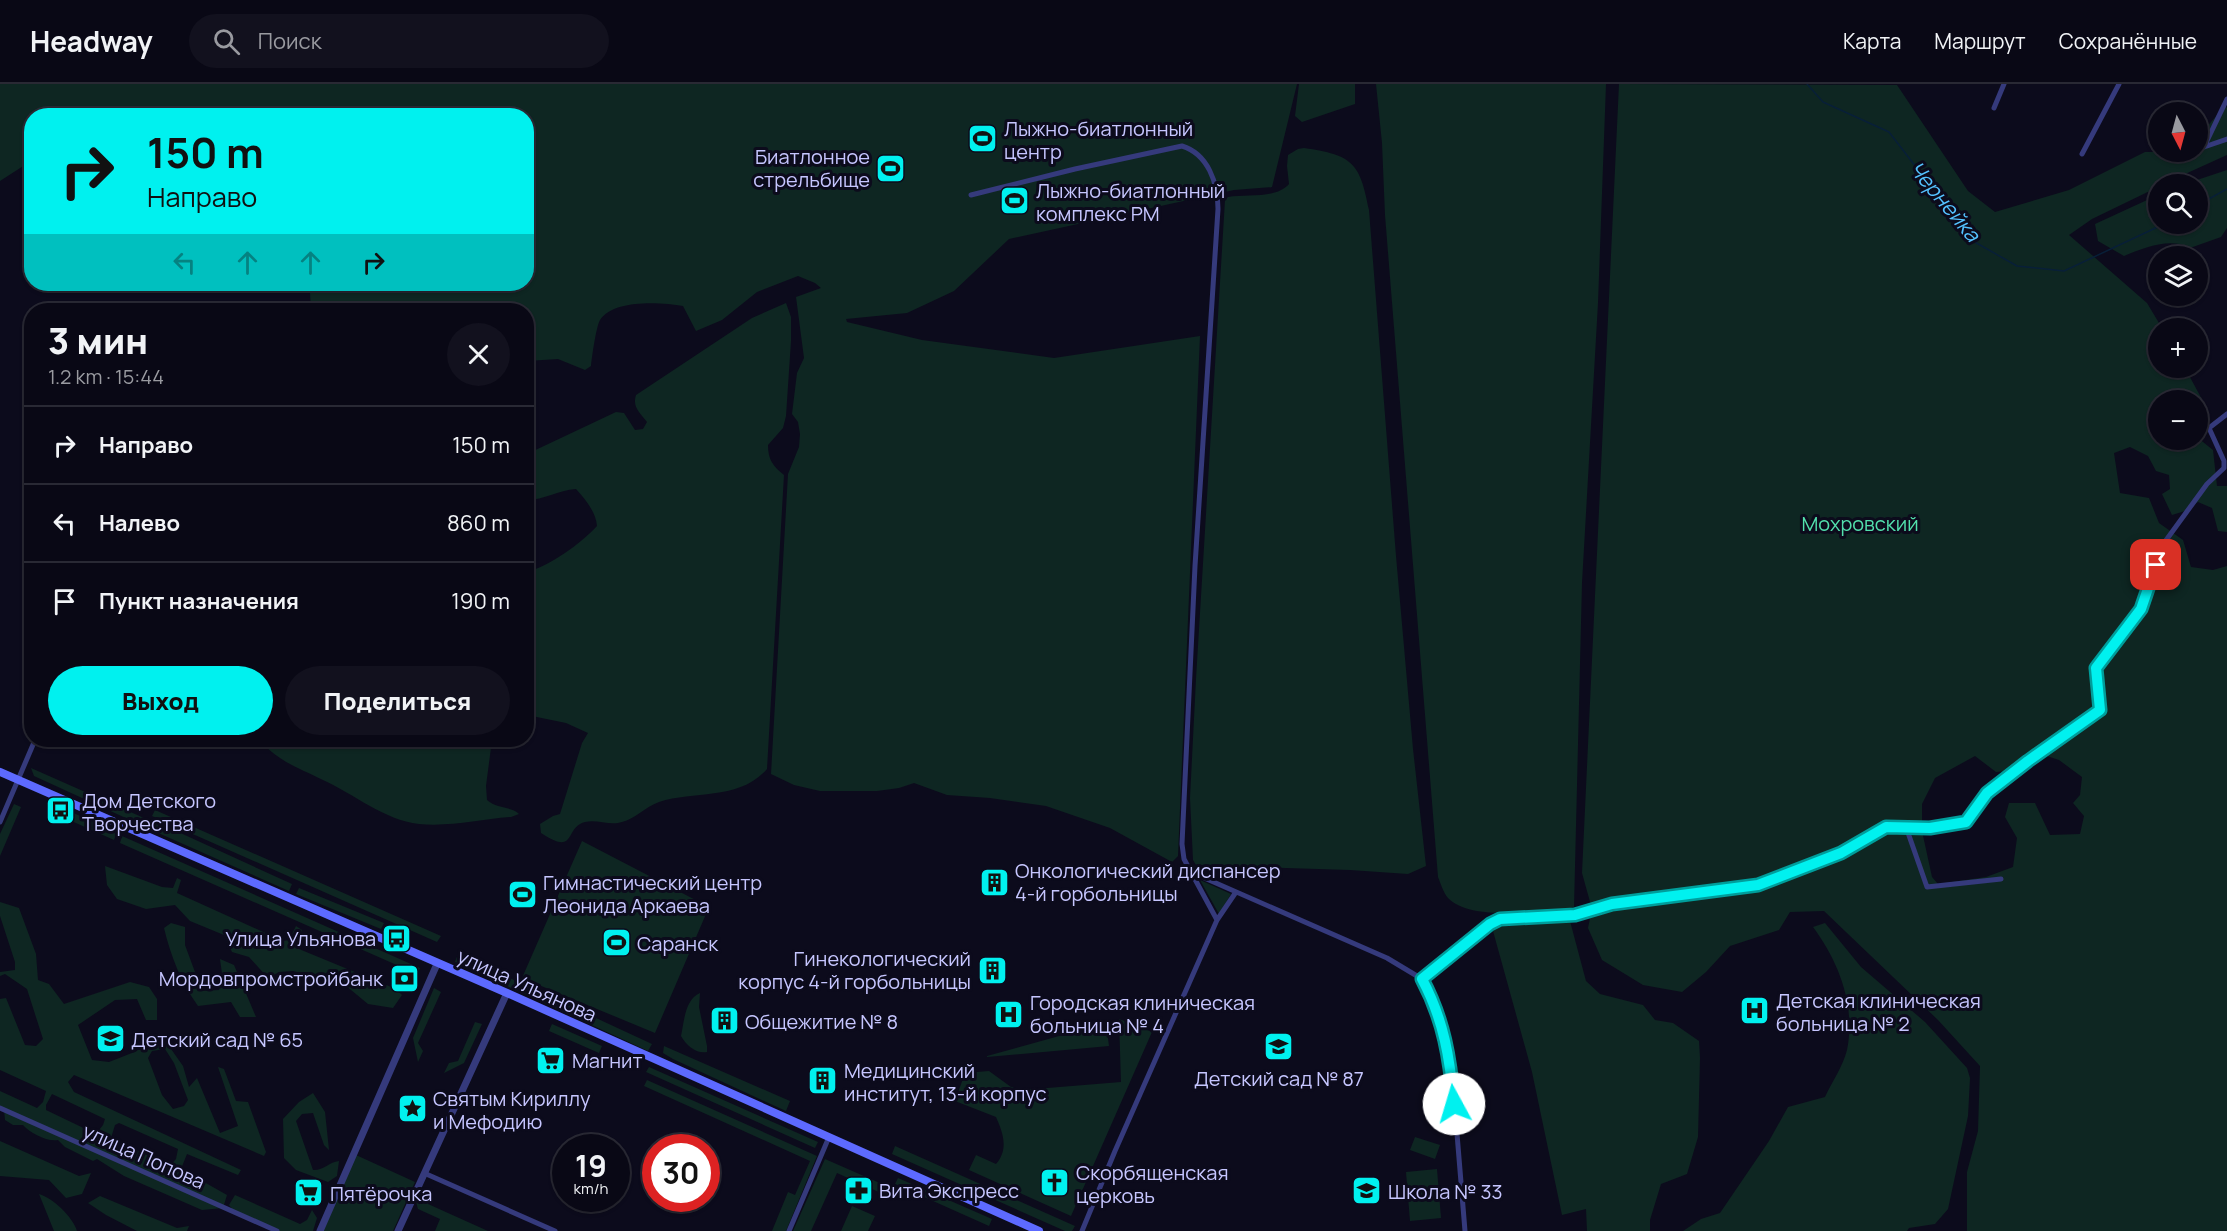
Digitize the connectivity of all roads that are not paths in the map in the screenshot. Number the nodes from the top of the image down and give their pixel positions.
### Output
1 (2004, 84) edge
2 (2119, 84) edge
3 (2227, 99) edge
4 (1994, 108) dead end
5 (2227, 139) edge
6 (2082, 154) dead end
7 (971, 195) dead end
8 (2227, 414) edge
9 (32, 747) edge
10 (0, 772) edge
11 (17, 779) junction
12 (0, 822) edge
13 (1906, 827) junction
14 (1192, 872) junction
15 (2001, 879) dead end
16 (1236, 892) junction
17 (1217, 920) junction
18 (437, 964) junction
19 (1422, 979) junction
20 (507, 993) junction
21 (0, 1108) edge
22 (828, 1137) junction
23 (424, 1173) junction
24 (277, 1231) edge
25 (320, 1231) edge
26 (398, 1231) edge
27 (555, 1231) edge
28 (789, 1231) edge
29 (1039, 1231) edge
30 (1082, 1231) edge
31 (1465, 1231) edge

1 - 4 street
2 - 6 street
3 - 5 street
7 - 14 street
8 - 13 street
9 - 11 street
10 - 11 main road, улица Ульянова
11 - 12 street
11 - 18 main road, улица Ульянова
13 - 15 street
13 - 19 street
14 - 16 street
14 - 17 street
16 - 17 street
16 - 19 street
17 - 30 street
18 - 20 main road, улица Ульянова
18 - 25 street
19 - 31 street
20 - 22 main road, улица Ульянова
20 - 23 street
21 - 24 street, улица Попова
22 - 28 street
22 - 29 main road, улица Ульянова
23 - 26 street
23 - 27 street

